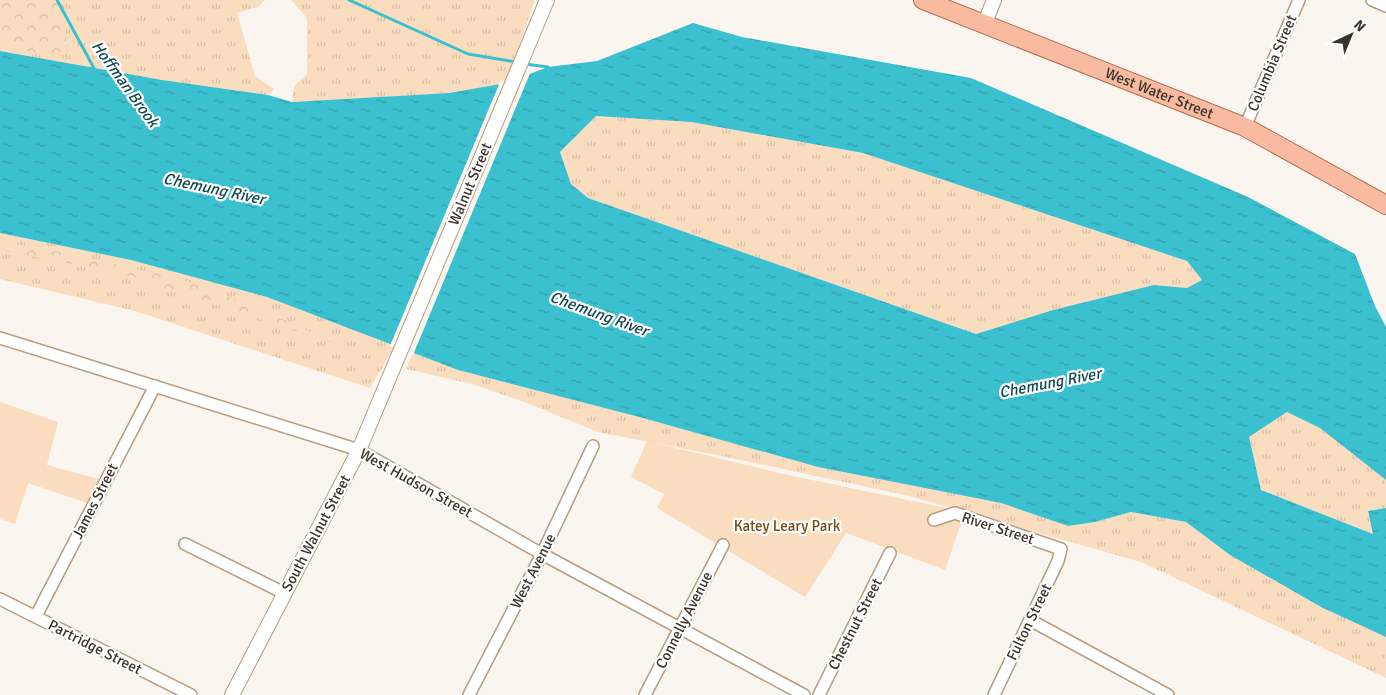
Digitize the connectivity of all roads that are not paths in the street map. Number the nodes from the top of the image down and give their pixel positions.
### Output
1 (547, 0) edge
2 (923, 0) edge
3 (994, 0) edge
4 (1299, 0) edge
5 (1372, 0) edge
6 (1386, 6) edge
7 (984, 25) junction
8 (1245, 127) junction
9 (1386, 205) edge
10 (0, 338) edge
11 (394, 368) joint
12 (155, 386) junction
13 (593, 446) dead end
14 (359, 450) junction
15 (934, 520) dead end
16 (185, 544) dead end
17 (723, 545) dead end
18 (1061, 549) joint
19 (890, 553) dead end
20 (542, 554) junction
21 (284, 593) junction
22 (0, 599) edge
23 (36, 616) junction
24 (1030, 620) junction
25 (680, 628) junction
26 (191, 695) edge
27 (232, 695) edge
28 (469, 695) edge
29 (645, 695) edge
30 (804, 695) edge
31 (819, 695) edge
32 (994, 695) edge
33 (1168, 695) edge

1 - 11 street, Walnut Street
2 - 7 main road, West Water Street
3 - 7 street
4 - 8 street, Columbia Street
5 - 6 street
7 - 8 main road, West Water Street
8 - 9 main road, West Water Street
10 - 12 street, West Hudson Street
11 - 14 street, South Walnut Street
12 - 14 street, West Hudson Street
12 - 23 street, James Street
13 - 20 street, West Avenue
14 - 20 street, West Hudson Street
14 - 21 street, South Walnut Street
15 - 18 street, River Street
16 - 21 street
17 - 25 street, Connelly Avenue
18 - 24 street, Fulton Street
19 - 31 street, Chestnut Street
20 - 25 street, West Hudson Street
20 - 28 street, West Avenue
21 - 27 street, South Walnut Street
22 - 23 street, Partridge Street
23 - 26 street, Partridge Street
24 - 32 street, Fulton Street
24 - 33 street
25 - 29 street, Connelly Avenue
25 - 30 street, West Hudson Street

